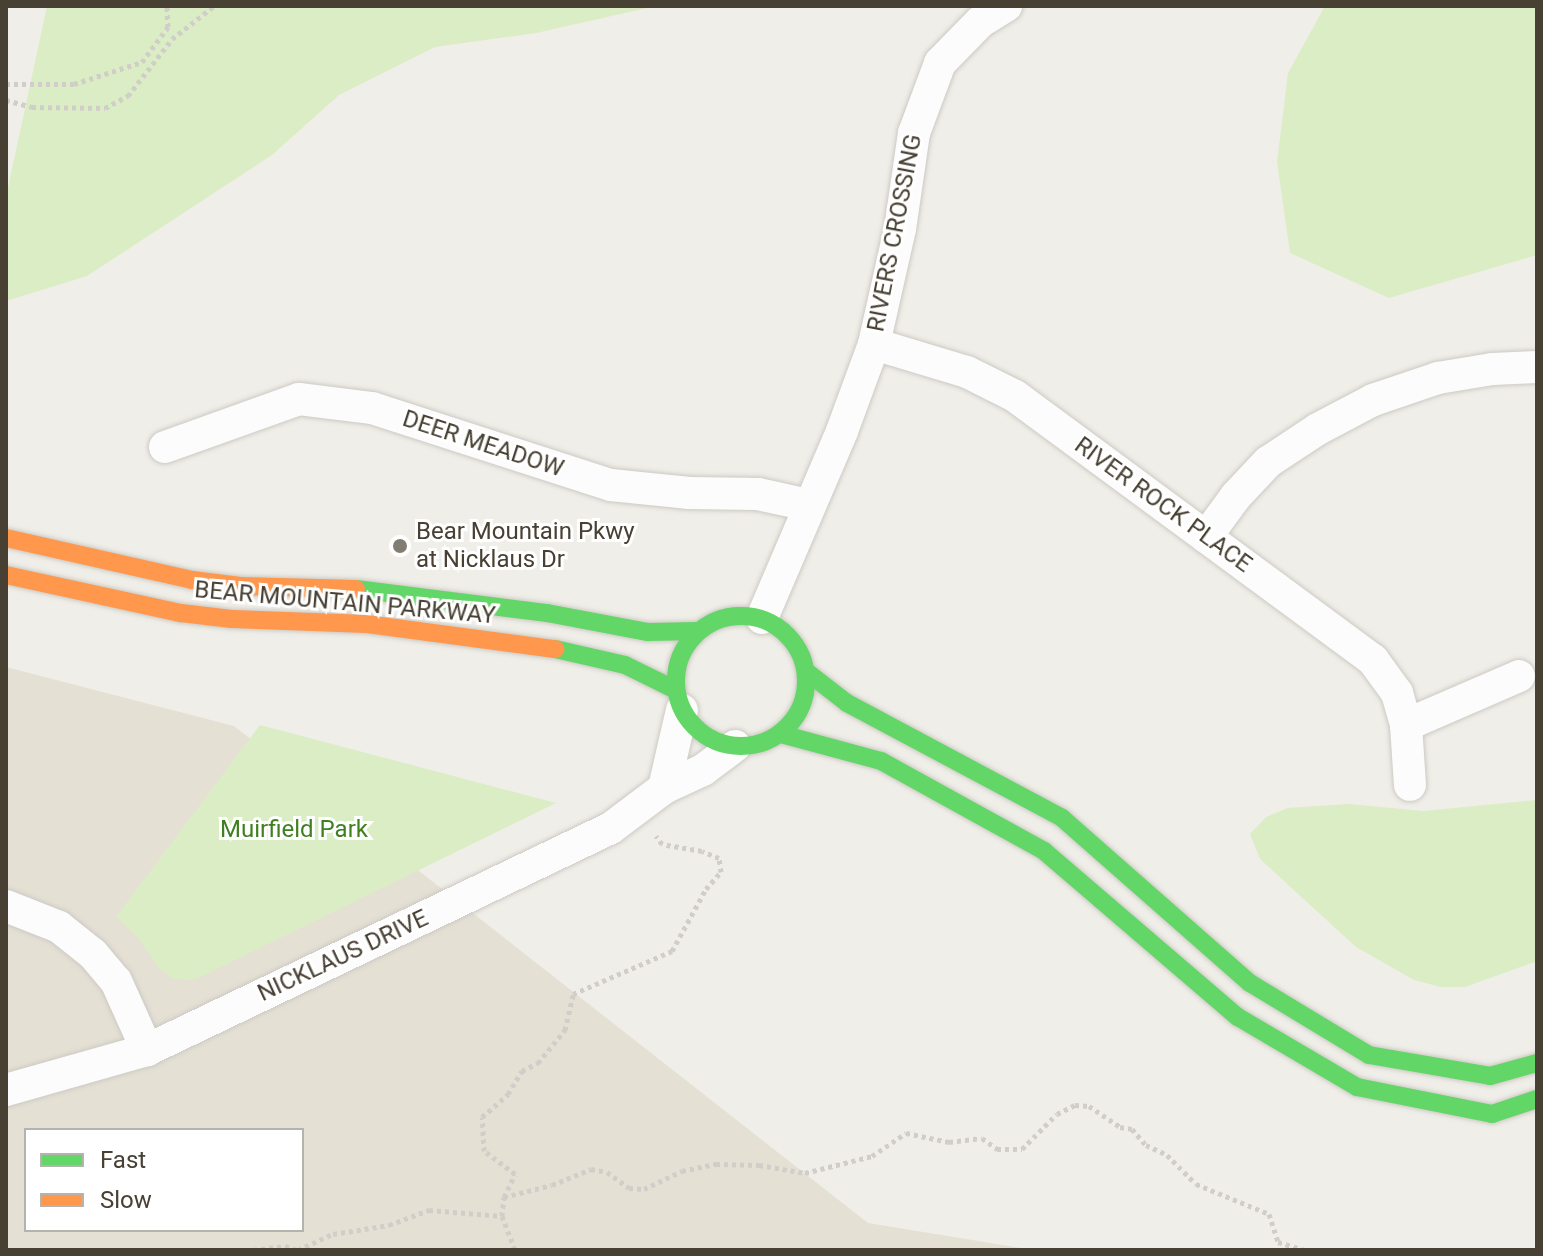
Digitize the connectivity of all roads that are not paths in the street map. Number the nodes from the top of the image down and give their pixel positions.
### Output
1 (1006, 6) edge
2 (874, 344) junction
3 (1537, 367) edge
4 (165, 447) dead end
5 (808, 505) junction
6 (1206, 537) junction
7 (6, 538) edge
8 (6, 575) edge
9 (762, 618) junction
10 (698, 631) junction
11 (807, 672) junction
12 (1519, 676) dead end
13 (679, 700) junction
14 (1406, 725) junction
15 (781, 734) junction
16 (735, 746) junction
17 (1410, 785) dead end
18 (664, 788) junction
19 (6, 906) edge
20 (147, 1050) junction
21 (1537, 1063) edge
22 (6, 1090) edge
23 (1537, 1099) edge

1 - 2 street, RIVERS CROSSING
2 - 5 street, RIVERS CROSSING
2 - 6 street, RIVER ROCK PLACE
3 - 6 street
4 - 5 street, DEER MEADOW
5 - 9 street, RIVERS CROSSING
6 - 14 street, RIVER ROCK PLACE
7 - 10 street, BEAR MOUNTAIN PARKWAY
8 - 13 street, BEAR MOUNTAIN PARKWAY
9 - 10 street
9 - 11 street
10 - 13 street
11 - 15 street
11 - 21 street
12 - 14 street
13 - 16 street
13 - 18 street
14 - 17 street, RIVER ROCK PLACE
15 - 16 street
15 - 23 street
16 - 18 street, NICKLAUS DRIVE
18 - 20 street, NICKLAUS DRIVE
19 - 20 street
20 - 22 street, NICKLAUS DRIVE

